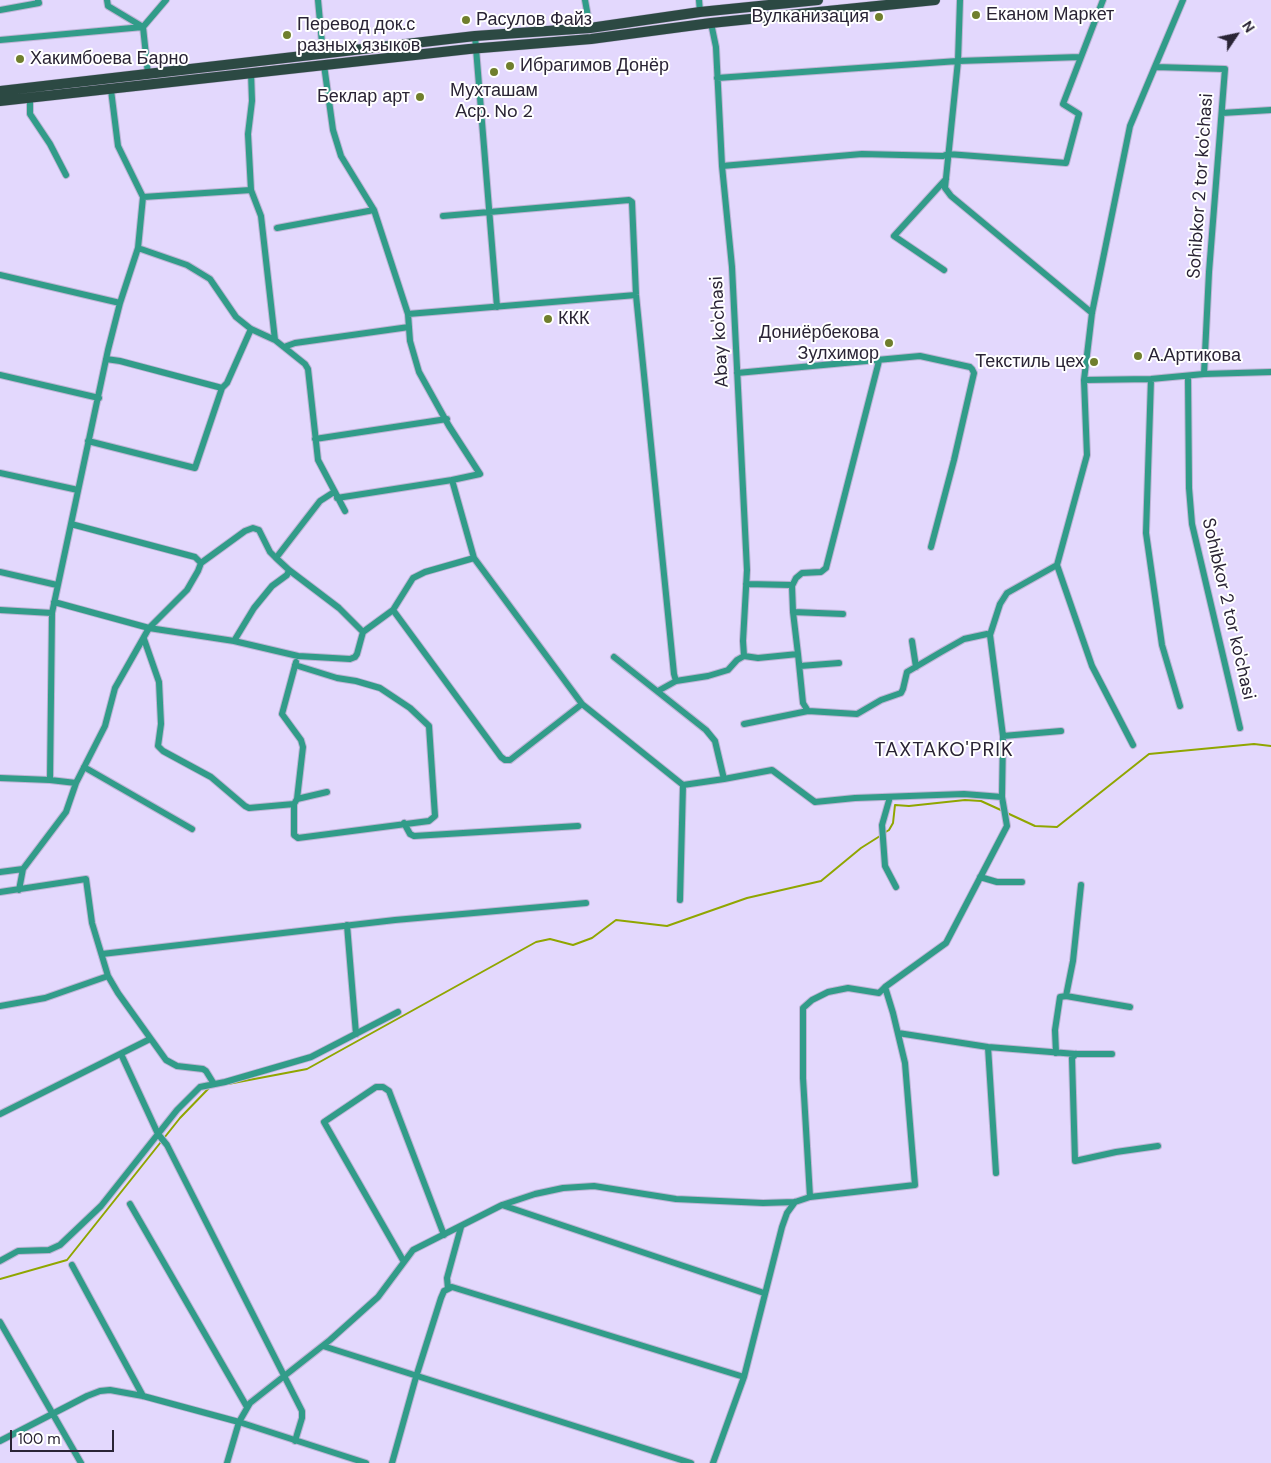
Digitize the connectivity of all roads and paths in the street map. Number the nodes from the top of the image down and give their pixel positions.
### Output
1 (38, 0) edge
2 (166, 0) edge
3 (318, 0) edge
4 (585, 0) edge
5 (699, 0) edge
6 (818, 0) edge
7 (934, 0) edge
8 (960, 0) edge
9 (1103, 0) edge
10 (1184, 0) edge
11 (107, 3) edge
12 (0, 10) edge
13 (705, 11) junction
14 (706, 24) junction
15 (143, 27) junction
16 (590, 28) junction
17 (475, 36) junction
18 (0, 40) edge
19 (476, 48) junction
20 (323, 54) junction
21 (1080, 57) junction
22 (958, 61) junction
23 (324, 65) junction
24 (1156, 67) junction
25 (251, 72) junction
26 (148, 74) junction
27 (717, 78) junction
28 (111, 90) junction
29 (0, 91) edge
30 (30, 98) junction
31 (0, 101) edge
32 (1271, 110) edge
33 (1222, 113) junction
34 (948, 154) junction
35 (722, 166) junction
36 (66, 175) dead end
37 (946, 179) junction
38 (251, 190) junction
39 (143, 197) junction
40 (374, 210) junction
41 (488, 212) junction
42 (443, 216) dead end
43 (277, 228) dead end
44 (138, 248) junction
45 (944, 270) dead end
46 (0, 275) edge
47 (636, 295) junction
48 (120, 303) junction
49 (496, 307) junction
50 (1092, 313) junction
51 (408, 314) junction
52 (409, 327) junction
53 (251, 329) junction
54 (275, 340) junction
55 (284, 347) junction
56 (106, 359) junction
57 (880, 361) junction
58 (1271, 372) edge
59 (737, 373) junction
60 (1204, 374) junction
61 (0, 376) edge
62 (1188, 376) junction
63 (1151, 379) junction
64 (1084, 380) junction
65 (222, 388) junction
66 (99, 398) junction
67 (446, 419) junction
68 (315, 438) junction
69 (88, 441) junction
70 (0, 473) edge
71 (452, 480) junction
72 (78, 490) junction
73 (335, 495) junction
74 (345, 511) dead end
75 (71, 524) junction
76 (931, 547) dead end
77 (276, 558) junction
78 (474, 558) junction
79 (201, 564) junction
80 (1057, 565) junction
81 (289, 570) junction
82 (0, 572) edge
83 (746, 584) junction
84 (57, 585) junction
85 (792, 585) junction
86 (54, 602) junction
87 (0, 610) edge
88 (393, 610) junction
89 (793, 612) junction
90 (52, 613) junction
91 (843, 614) dead end
92 (149, 628) junction
93 (363, 632) junction
94 (990, 635) junction
95 (144, 639) junction
96 (234, 641) junction
97 (912, 641) dead end
98 (798, 654) junction
99 (298, 656) junction
100 (744, 656) junction
101 (614, 657) dead end
102 (839, 663) dead end
103 (295, 665) junction
104 (800, 666) junction
105 (916, 667) junction
106 (676, 681) junction
107 (658, 691) junction
108 (582, 704) junction
109 (1180, 706) dead end
110 (808, 711) junction
111 (744, 724) dead end
112 (1240, 728) dead end
113 (1061, 731) dead end
114 (1003, 736) junction
115 (1134, 745) dead end
116 (84, 767) junction
117 (0, 778) edge
118 (724, 779) junction
119 (50, 780) junction
120 (76, 783) junction
121 (683, 784) junction
122 (327, 792) dead end
123 (890, 796) junction
124 (1002, 800) junction
125 (295, 801) junction
126 (404, 823) junction
127 (578, 826) dead end
128 (192, 829) dead end
129 (22, 871) junction
130 (0, 872) edge
131 (980, 877) junction
132 (1022, 882) dead end
133 (1081, 885) dead end
134 (896, 887) dead end
135 (19, 890) junction
136 (0, 892) edge
137 (680, 900) dead end
138 (586, 903) dead end
139 (347, 926) junction
140 (102, 954) junction
141 (108, 976) junction
142 (885, 988) junction
143 (1066, 996) junction
144 (0, 1006) edge
145 (1130, 1007) dead end
146 (398, 1012) dead end
147 (898, 1033) junction
148 (356, 1034) junction
149 (150, 1039) junction
150 (988, 1047) junction
151 (1056, 1053) junction
152 (121, 1054) junction
153 (1076, 1054) junction
154 (1112, 1054) dead end
155 (214, 1084) junction
156 (0, 1114) edge
157 (158, 1134) junction
158 (1158, 1146) dead end
159 (996, 1173) dead end
160 (810, 1197) junction
161 (795, 1202) junction
162 (130, 1204) dead end
163 (502, 1205) junction
164 (461, 1227) junction
165 (444, 1235) junction
166 (0, 1261) edge
167 (404, 1262) junction
168 (72, 1265) dead end
169 (448, 1289) junction
170 (764, 1293) junction
171 (0, 1322) edge
172 (323, 1346) junction
173 (284, 1376) junction
174 (416, 1376) junction
175 (744, 1377) junction
176 (143, 1396) junction
177 (248, 1408) junction
178 (53, 1414) junction
179 (240, 1422) junction
180 (1, 1439) edge
181 (295, 1441) junction
182 (81, 1463) edge
183 (227, 1463) edge
184 (366, 1463) edge
185 (392, 1463) edge
186 (691, 1463) edge
187 (713, 1463) edge

1 - 12 street
2 - 15 street
3 - 20 street
4 - 16 street
5 - 13 street
6 - 13 main road
7 - 14 main road
8 - 22 street
9 - 21 street
10 - 24 street
11 - 15 street
13 - 14 main road
13 - 16 main road
14 - 19 main road
14 - 27 street, Abay ko'chasi
15 - 18 street
15 - 26 street
16 - 17 main road
17 - 19 street
17 - 20 main road
19 - 23 main road
19 - 41 street
20 - 23 main road
20 - 26 main road
21 - 22 street
21 - 34 street
22 - 27 street
22 - 34 street
23 - 25 main road
23 - 40 street
24 - 33 street, Sohibkor 2 tor ko'chasi
24 - 50 street
25 - 28 main road
25 - 38 street
26 - 29 main road
27 - 35 street, Abay ko'chasi
28 - 30 main road
28 - 39 street
30 - 31 main road
30 - 36 street
32 - 33 street
33 - 60 street, Sohibkor 2 tor ko'chasi
34 - 35 street
34 - 37 street
35 - 59 street, Abay ko'chasi
37 - 45 street
37 - 50 street
38 - 39 street
38 - 54 street
39 - 44 street
40 - 43 street
40 - 51 street
41 - 42 street
41 - 47 street
41 - 49 street
44 - 48 street
44 - 53 street
46 - 48 street
47 - 49 street
47 - 106 street
48 - 56 street
49 - 51 street
50 - 64 street
51 - 52 street
52 - 55 street
52 - 67 street
53 - 54 street
53 - 65 street
54 - 55 street
55 - 68 street
56 - 65 street
56 - 66 street
57 - 59 street
57 - 76 street
57 - 85 street
58 - 60 street
59 - 83 street, Abay ko'chasi
60 - 62 street
61 - 66 street
62 - 63 street
62 - 112 street, Sohibkor 2 tor ko'chasi
63 - 64 street
63 - 109 street
64 - 80 street
65 - 69 street
66 - 69 street
67 - 68 street
67 - 71 street
68 - 73 street
69 - 72 street
70 - 72 street
71 - 73 street
71 - 78 street
72 - 75 street
73 - 74 street
73 - 77 street
75 - 79 street
75 - 84 street
77 - 79 street
77 - 81 street
78 - 88 street
78 - 108 street
79 - 92 street
80 - 94 street
80 - 115 street
81 - 93 street
81 - 96 street
82 - 84 street
83 - 85 street
83 - 100 street, Abay ko'chasi
84 - 86 street
85 - 89 street
86 - 90 street
86 - 92 street
87 - 90 street
88 - 93 street
88 - 108 street
89 - 91 street
89 - 98 street
90 - 119 street
92 - 95 street
92 - 96 street
93 - 99 street
94 - 105 street
94 - 114 street
95 - 116 street
95 - 125 street
96 - 99 street
97 - 105 street
98 - 100 street
98 - 104 street
99 - 103 street
100 - 106 street
101 - 107 street
102 - 104 street
103 - 125 street
103 - 126 street
104 - 110 street
105 - 110 street
106 - 107 street
107 - 118 street
108 - 121 street
110 - 111 street
113 - 114 street
114 - 124 street
116 - 120 street
116 - 128 street
117 - 119 street
118 - 121 street
118 - 123 street
119 - 120 street
120 - 129 street
121 - 137 street
122 - 125 street
123 - 124 street
123 - 134 street
124 - 131 street
125 - 126 street
126 - 127 street
129 - 130 street
129 - 135 street
131 - 132 street
131 - 142 street
133 - 143 street
135 - 136 street
135 - 140 street
138 - 139 street
139 - 140 street
139 - 148 street
140 - 141 street
141 - 144 street
141 - 149 street
142 - 147 street
142 - 160 street
143 - 145 street
143 - 151 street
146 - 148 street
147 - 150 street
147 - 160 street
148 - 155 street
149 - 152 street
149 - 155 street
150 - 151 street
150 - 159 street
151 - 153 street
152 - 156 street
152 - 157 street
153 - 154 street
153 - 158 street
155 - 157 street
157 - 166 street
157 - 173 street
160 - 161 street
161 - 163 street
161 - 170 street
162 - 177 street
163 - 164 street
163 - 170 street
164 - 165 street
164 - 169 street
165 - 167 street
165 - 167 street
167 - 172 street
168 - 176 street
169 - 174 street
169 - 175 street
170 - 175 street
171 - 178 street
172 - 173 street
172 - 174 street
173 - 177 street
173 - 181 street
174 - 185 street
174 - 186 street
175 - 187 street
176 - 178 street
176 - 179 street
177 - 179 street
178 - 180 street
178 - 182 street
179 - 181 street
179 - 183 street
181 - 184 street

